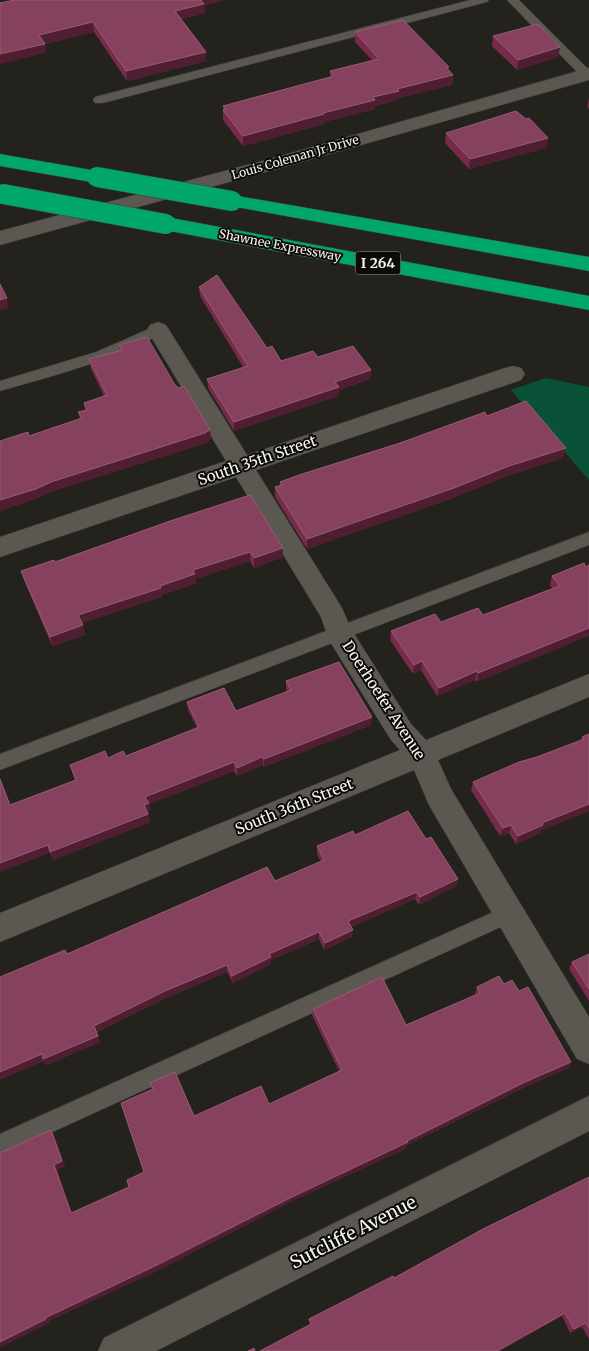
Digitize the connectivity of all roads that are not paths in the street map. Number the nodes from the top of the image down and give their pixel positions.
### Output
1 (483, 0) edge
2 (513, 0) edge
3 (588, 74) edge
4 (99, 100) dead end
5 (0, 160) edge
6 (1, 193) edge
7 (0, 238) edge
8 (589, 264) edge
9 (589, 303) edge
10 (158, 330) joint
11 (514, 374) dead end
12 (0, 386) edge
13 (241, 465) junction
14 (589, 538) edge
15 (0, 547) edge
16 (339, 632) junction
17 (589, 684) edge
18 (421, 754) junction
19 (0, 762) edge
20 (509, 914) junction
21 (0, 928) edge
22 (589, 1048) edge
23 (589, 1113) edge
24 (0, 1145) edge
25 (117, 1351) edge

1 - 4 lane
2 - 3 lane
3 - 7 street, Louis Coleman Jr Drive
5 - 8 highway, I 264, bridge
6 - 9 highway, Shawnee Expressway / I 264, bridge
10 - 12 lane
10 - 13 street, Doerhoefer Avenue
11 - 13 street, South 35th Street
13 - 15 street, South 35th Street
13 - 16 street, Doerhoefer Avenue
14 - 16 lane
16 - 18 street, Doerhoefer Avenue
16 - 19 lane
17 - 18 street, South 36th Street
18 - 20 street, Doerhoefer Avenue
18 - 21 street, South 36th Street
20 - 22 street, Doerhoefer Avenue
20 - 24 lane
23 - 25 street, Sutcliffe Avenue

